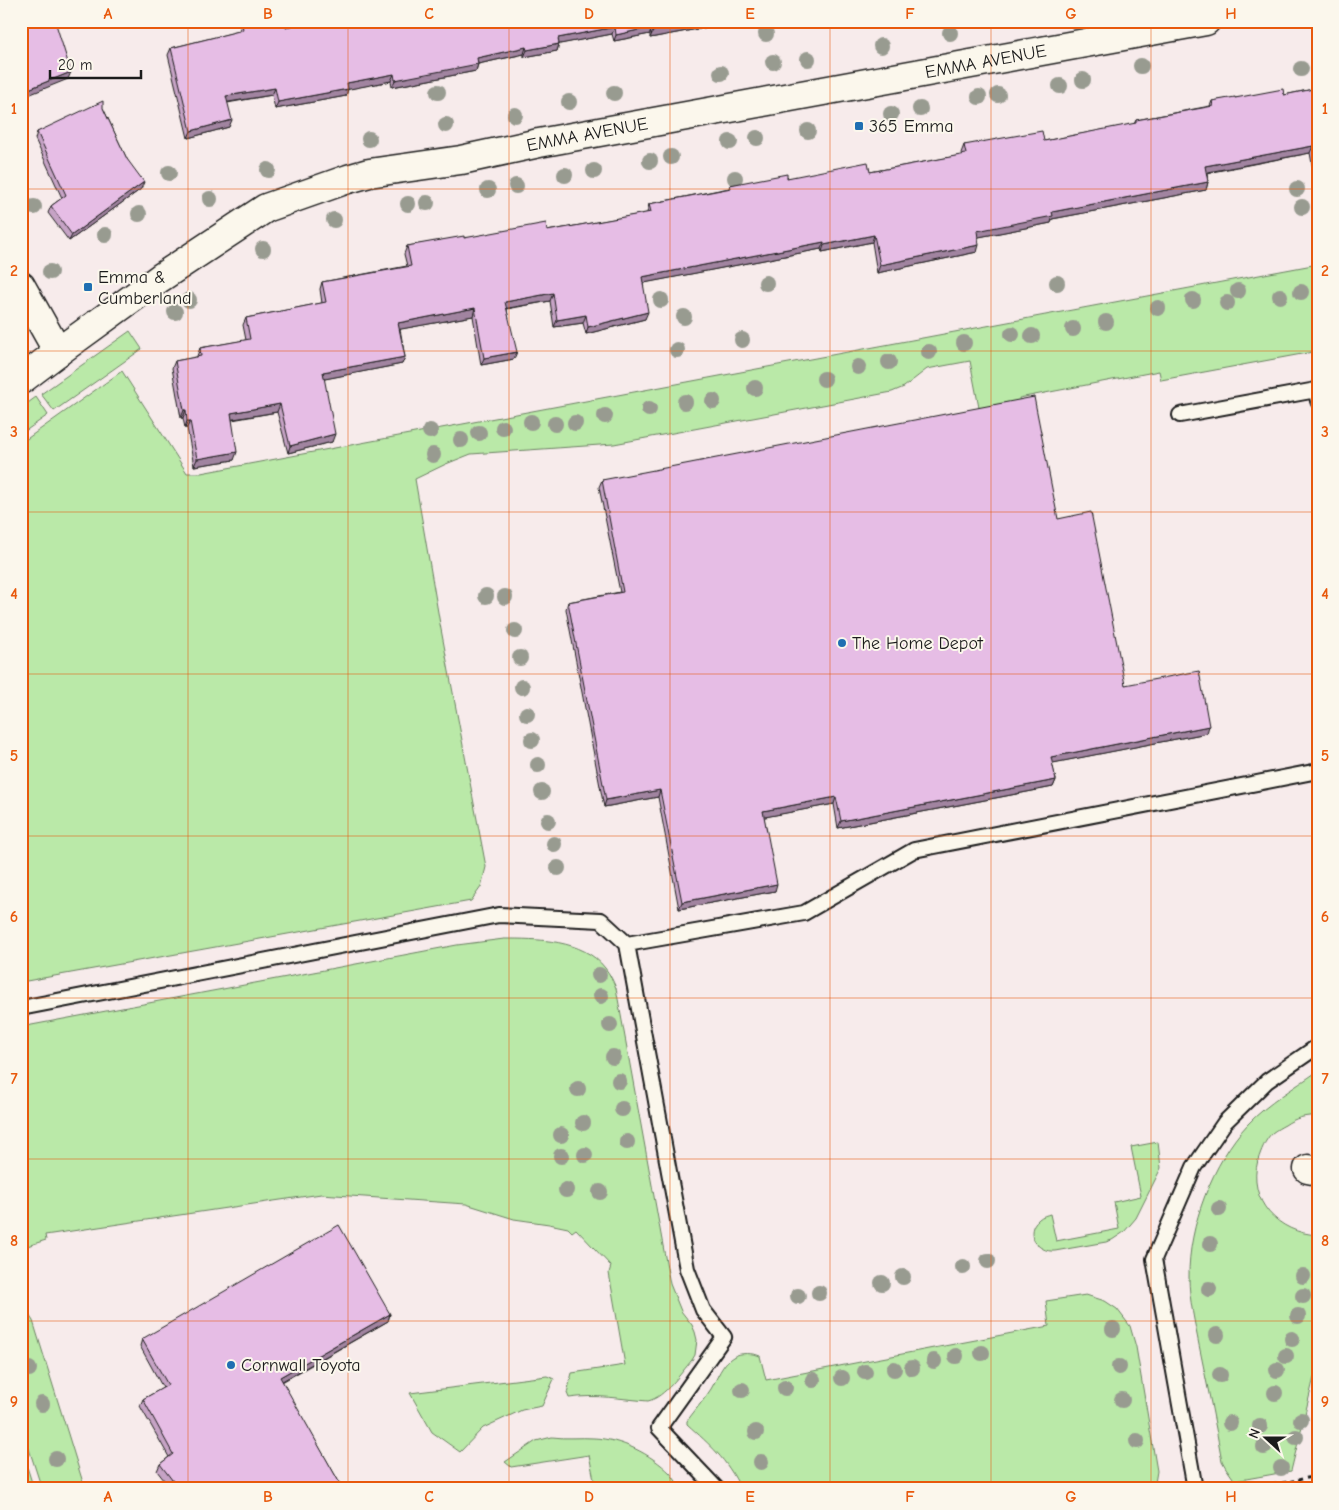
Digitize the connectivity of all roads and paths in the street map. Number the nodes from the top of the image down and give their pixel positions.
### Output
1 (1206, 21) edge
2 (21, 286) edge
3 (58, 352) junction
4 (21, 380) edge
5 (1318, 401) edge
6 (1180, 415) dead end
7 (1318, 771) edge
8 (627, 944) junction
9 (21, 1008) edge
10 (1318, 1046) edge
11 (1318, 1476) edge
12 (717, 1489) edge
13 (1195, 1489) edge
14 (1251, 1489) edge

1 - 3 street, EMMA AVENUE
2 - 3 street
3 - 4 street, EMMA AVENUE
5 - 6 lane
7 - 8 lane
8 - 9 lane
8 - 12 lane
10 - 13 lane
11 - 14 path

